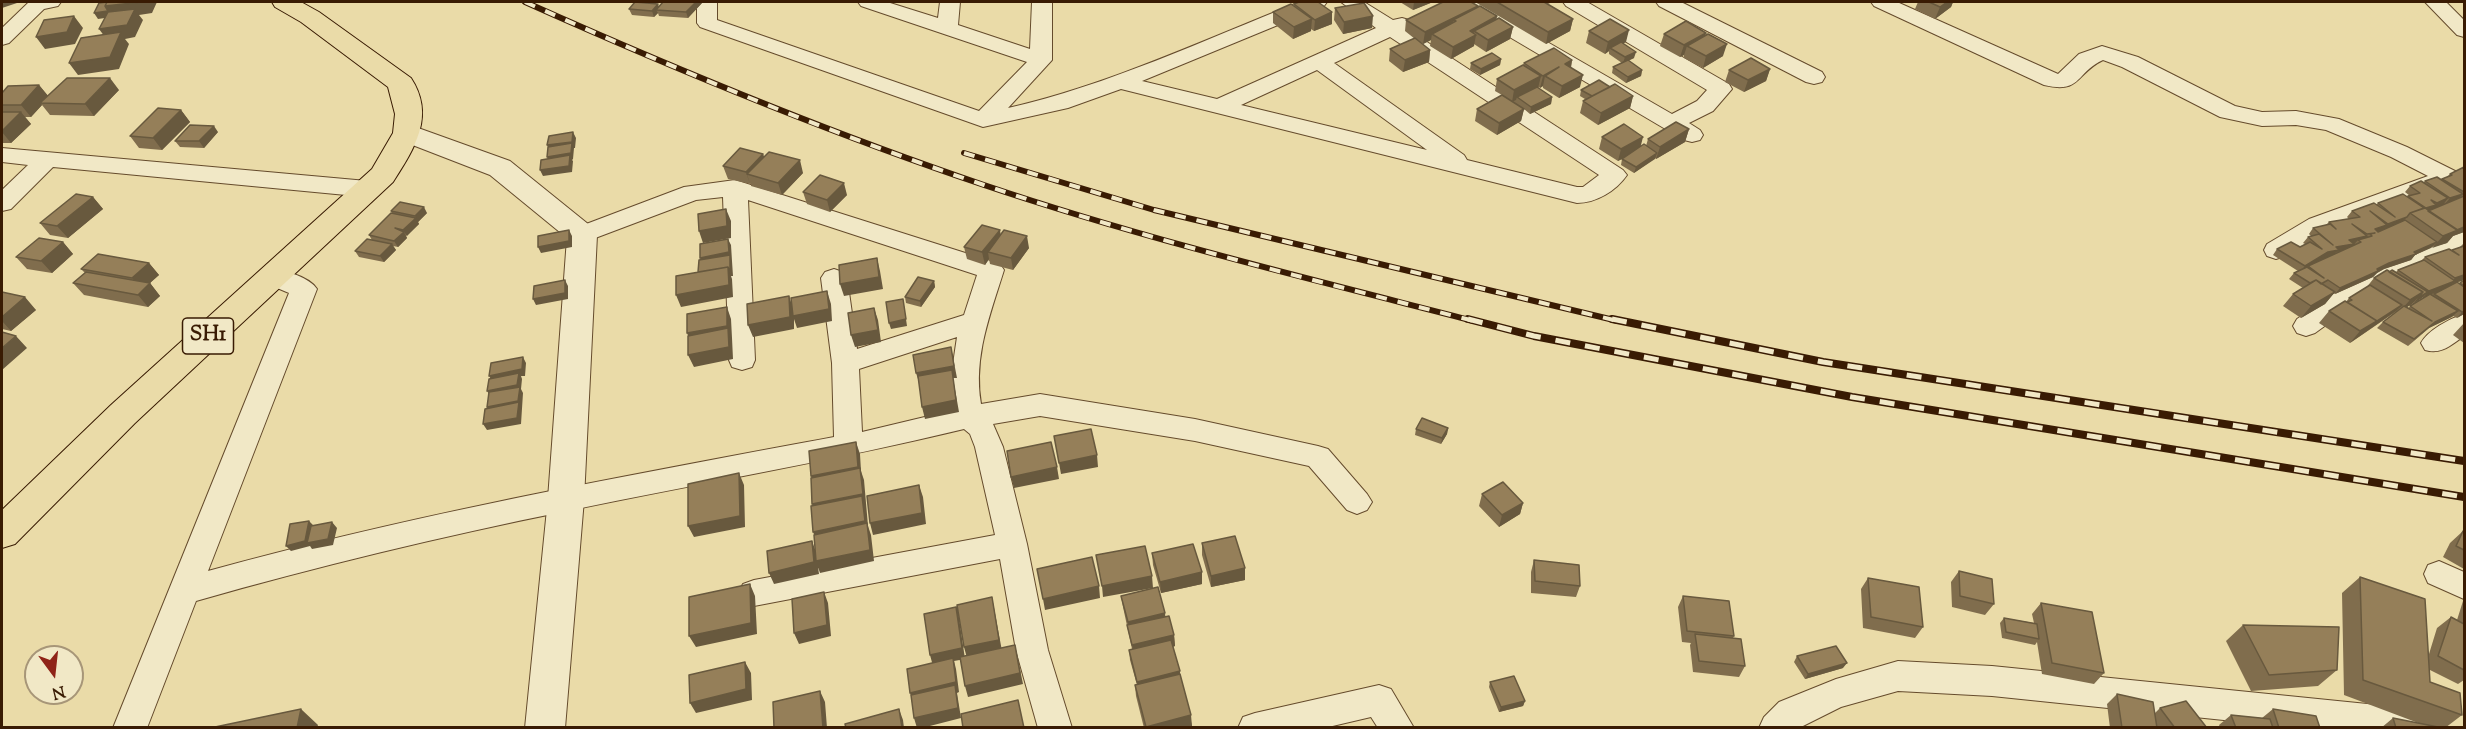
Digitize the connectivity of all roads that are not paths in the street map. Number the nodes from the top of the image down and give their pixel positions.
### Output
1 (51, 2) edge
2 (284, 2) edge
3 (707, 2) edge
4 (868, 2) edge
5 (950, 2) edge
6 (1042, 2) edge
7 (1317, 2) edge
8 (1351, 2) edge
9 (1464, 2) edge
10 (1573, 2) edge
11 (1666, 2) edge
12 (1881, 2) edge
13 (2435, 2) edge
14 (1420, 15) edge
15 (947, 28) junction
16 (1391, 29) junction
17 (2464, 31) edge
18 (2, 39) edge
19 (1041, 60) junction
20 (1318, 61) junction
21 (1814, 77) dead end
22 (1120, 82) junction
23 (1220, 106) junction
24 (983, 120) junction
25 (1671, 123) junction
26 (407, 133) junction
27 (1692, 135) dead end
28 (2, 155) edge
29 (48, 159) junction
30 (1467, 168) junction
31 (2457, 175) edge
32 (735, 188) junction
33 (367, 189) junction
34 (2, 203) edge
35 (582, 235) junction
36 (2464, 238) edge
37 (2276, 250) edge
38 (272, 276) junction
39 (834, 278) dead end
40 (975, 321) junction
41 (2464, 324) edge
42 (2306, 326) dead end
43 (2434, 343) dead end
44 (742, 360) dead end
45 (845, 363) junction
46 (969, 417) junction
47 (849, 445) junction
48 (566, 500) junction
49 (1357, 502) dead end
50 (8, 518) edge
51 (1012, 544) junction
52 (187, 590) junction
53 (754, 593) dead end
54 (130, 728) edge
55 (545, 728) edge
56 (1055, 728) edge
57 (1255, 728) edge
58 (1397, 728) edge
59 (1776, 728) edge
60 (2405, 728) edge

1 - 18 street
2 - 26 main road
3 - 24 street
4 - 15 street
5 - 15 street
6 - 19 street
7 - 22 street
8 - 16 street
9 - 25 street
10 - 25 street
11 - 21 street
12 - 31 street
13 - 17 street
14 - 16 street
15 - 19 street
16 - 20 street
16 - 30 street
19 - 24 street
20 - 23 street
20 - 30 street
22 - 23 street
22 - 24 street
23 - 30 street
25 - 27 street
26 - 33 main road, SH1
26 - 35 street
28 - 29 street
29 - 33 street
29 - 34 street
31 - 37 street
32 - 35 street
32 - 40 street
32 - 44 street
33 - 38 main road, SH1
35 - 48 street
36 - 42 street
38 - 50 main road, SH1
38 - 52 street
39 - 45 street
40 - 45 street
40 - 46 street
41 - 43 street
45 - 47 street
46 - 47 street
46 - 49 street
46 - 51 street
47 - 48 street
48 - 52 street
48 - 55 street
51 - 53 street
51 - 56 street
52 - 54 street
57 - 58 street
59 - 60 street

